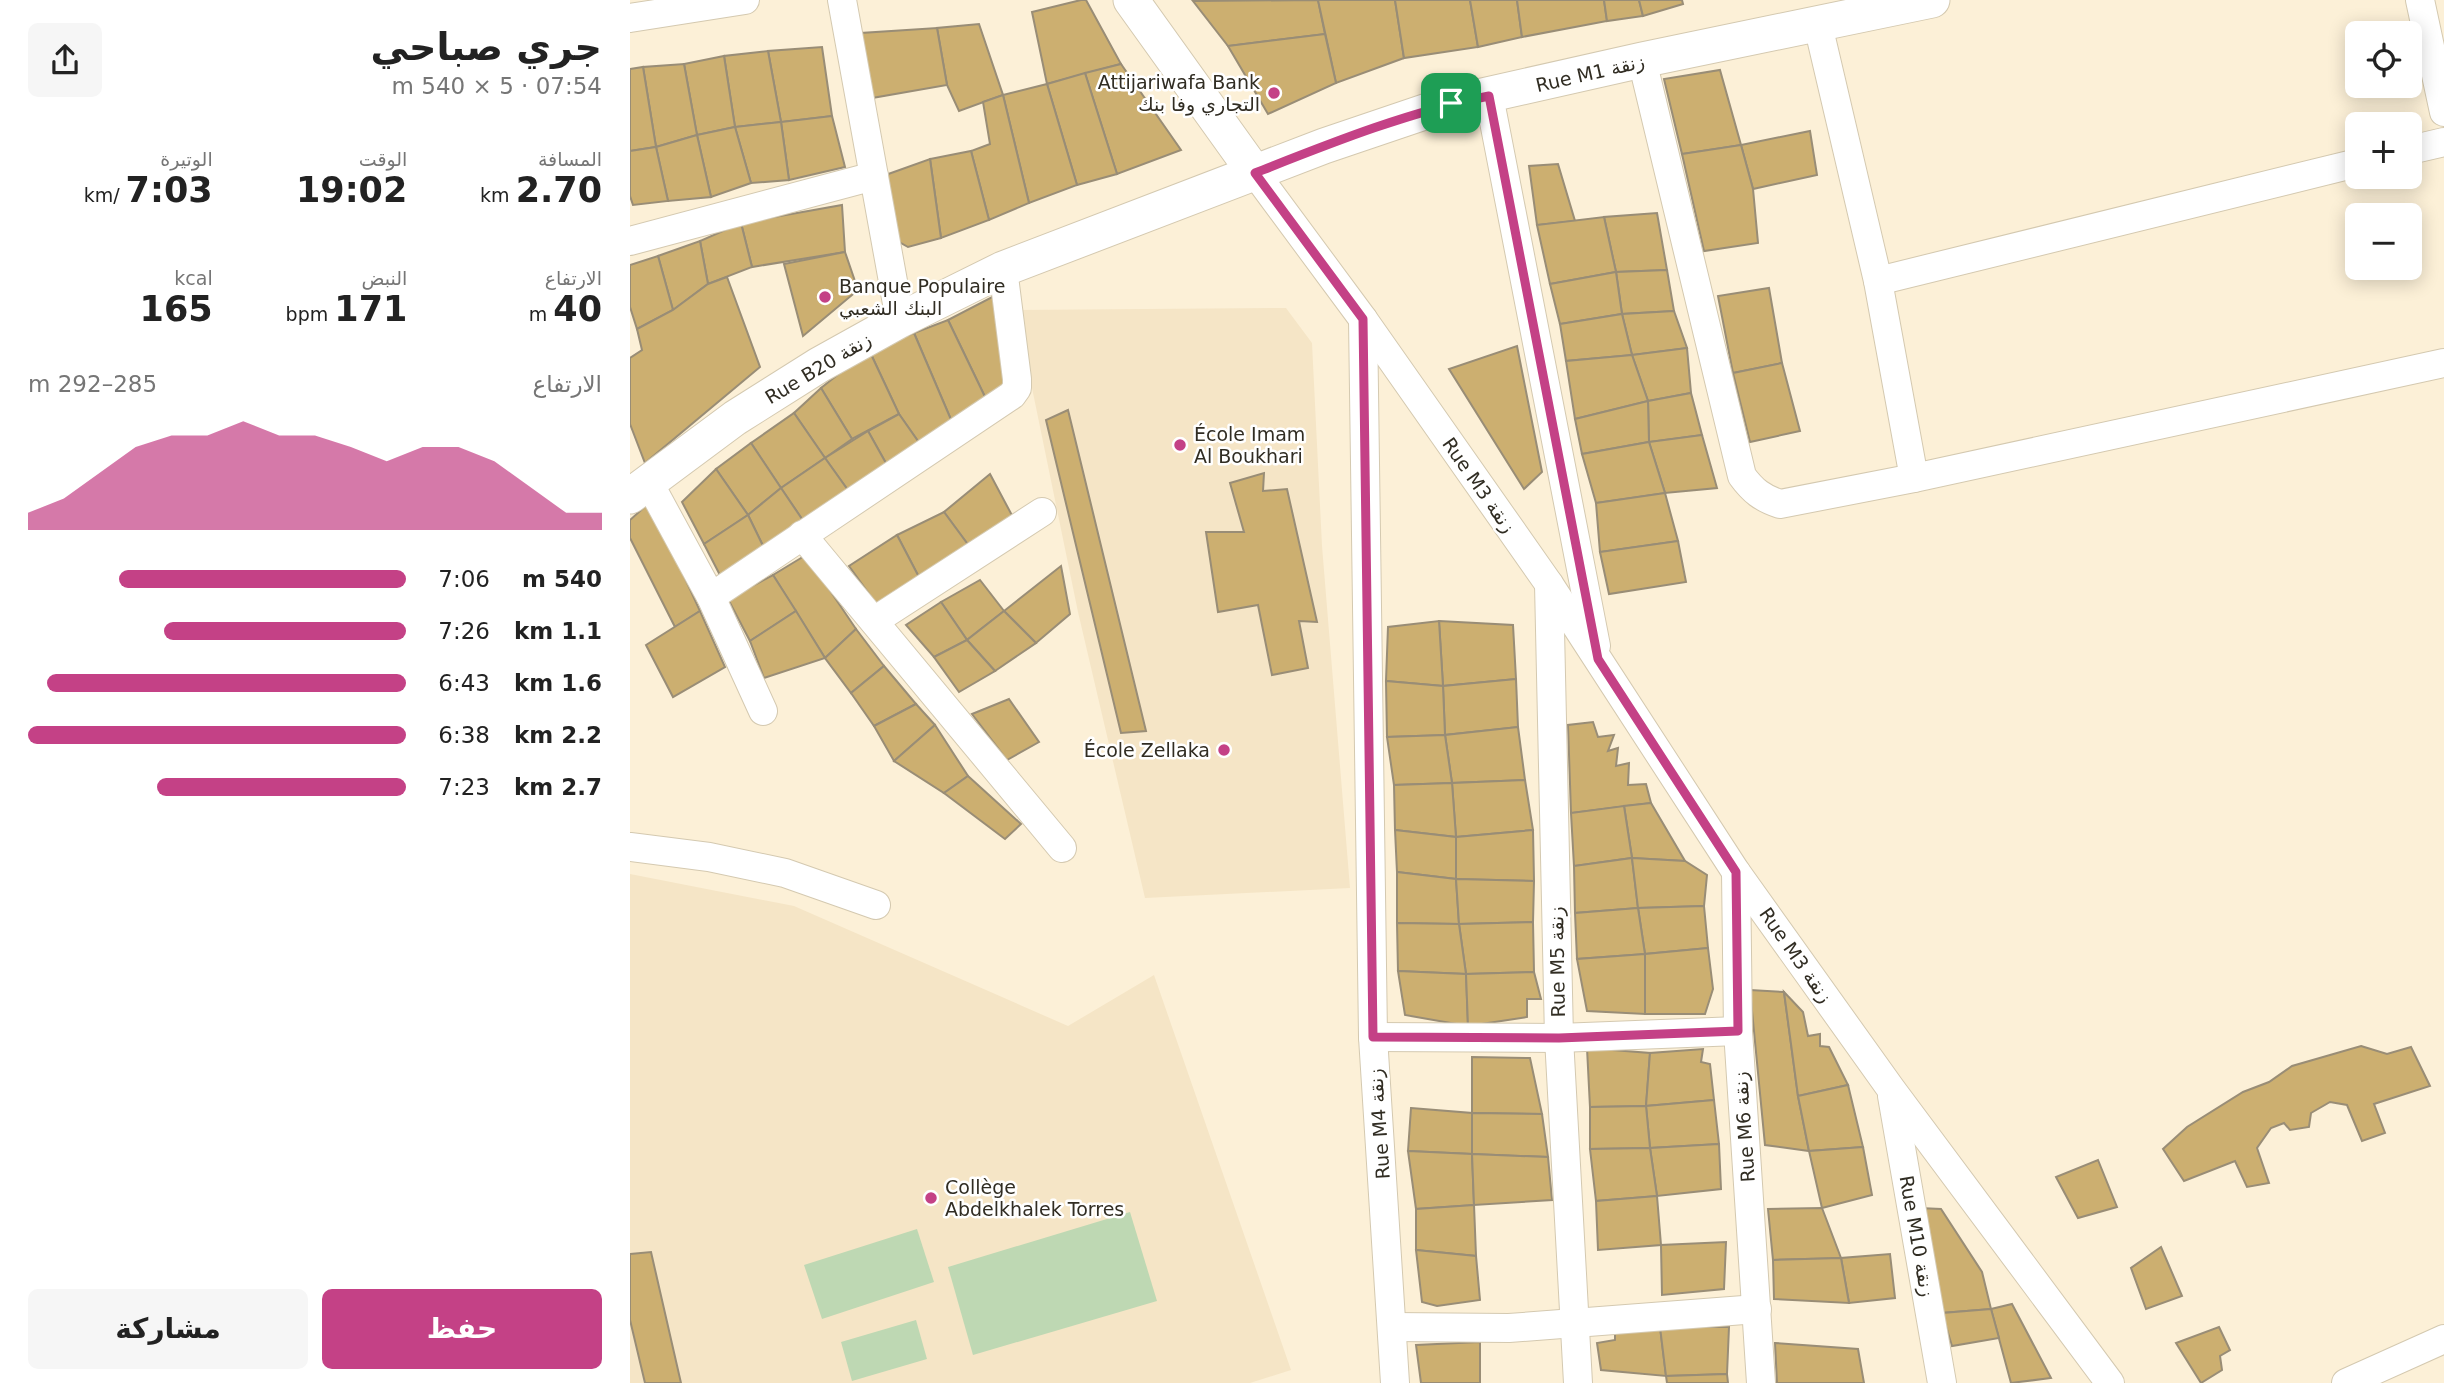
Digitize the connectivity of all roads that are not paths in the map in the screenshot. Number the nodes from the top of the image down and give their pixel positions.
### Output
1 (745, 0) edge
2 (842, 0) edge
3 (1131, 0) edge
4 (1932, 0) edge
5 (2420, 0) edge
6 (630, 18) edge
7 (1818, 25) junction
8 (1642, 60) junction
9 (1489, 96) junction
10 (2444, 112) edge
11 (2444, 142) edge
12 (2422, 147) edge
13 (2345, 166) edge
14 (1255, 173) junction
15 (874, 176) junction
16 (630, 241) edge
17 (1003, 269) junction
18 (1878, 281) junction
19 (1363, 319) junction
20 (900, 320) junction
21 (2444, 363) edge
22 (1914, 478) junction
23 (639, 488) edge
24 (1042, 512) dead end
25 (802, 535) junction
26 (1549, 583) junction
27 (710, 597) junction
28 (874, 621) junction
29 (1598, 659) junction
30 (763, 710) dead end
31 (630, 847) edge
32 (1062, 848) dead end
33 (1736, 872) junction
34 (876, 905) dead end
35 (1738, 1031) junction
36 (1373, 1037) junction
37 (1559, 1038) junction
38 (1891, 1089) junction
39 (1756, 1309) junction
40 (1575, 1322) junction
41 (1392, 1327) junction
42 (2444, 1339) edge
43 (1395, 1383) edge
44 (1578, 1383) edge
45 (1761, 1383) edge
46 (1942, 1383) edge
47 (2110, 1383) edge
48 (2346, 1383) edge

1 - 6 street
2 - 15 street
3 - 14 street
4 - 7 street, Rue M1 زنقة
5 - 10 street
7 - 8 street, Rue M1 زنقة
7 - 18 street
8 - 9 street, Rue M1 زنقة
8 - 22 street
9 - 14 street, Rue M1 زنقة
9 - 29 street
11 - 12 street
13 - 18 street
14 - 17 street, Rue B20 زنقة
14 - 19 street, Rue M3 زنقة
15 - 16 street
15 - 20 street
17 - 20 street, Rue B20 زنقة
17 - 25 street
18 - 22 street
19 - 26 street, Rue M3 زنقة
19 - 36 street, Rue M4 زنقة
20 - 23 street, Rue B20 زنقة
21 - 22 street
23 - 27 street
24 - 28 street
25 - 27 street
25 - 28 street
26 - 29 street, Rue M3 زنقة
26 - 37 street, Rue M5 زنقة
27 - 30 street
28 - 32 street
29 - 33 street, Rue M3 زنقة
31 - 34 street
33 - 35 street, Rue M6 زنقة
33 - 38 street, Rue M3 زنقة
35 - 37 street
35 - 39 street, Rue M6 زنقة
36 - 37 street
36 - 41 street, Rue M4 زنقة
37 - 40 street, Rue M5 زنقة
38 - 46 street, Rue M10 زنقة
38 - 47 street, Rue M3 زنقة
39 - 40 street
39 - 45 street, Rue M6 زنقة
40 - 41 street
40 - 44 street, Rue M5 زنقة
41 - 43 street, Rue M4 زنقة
42 - 48 street

